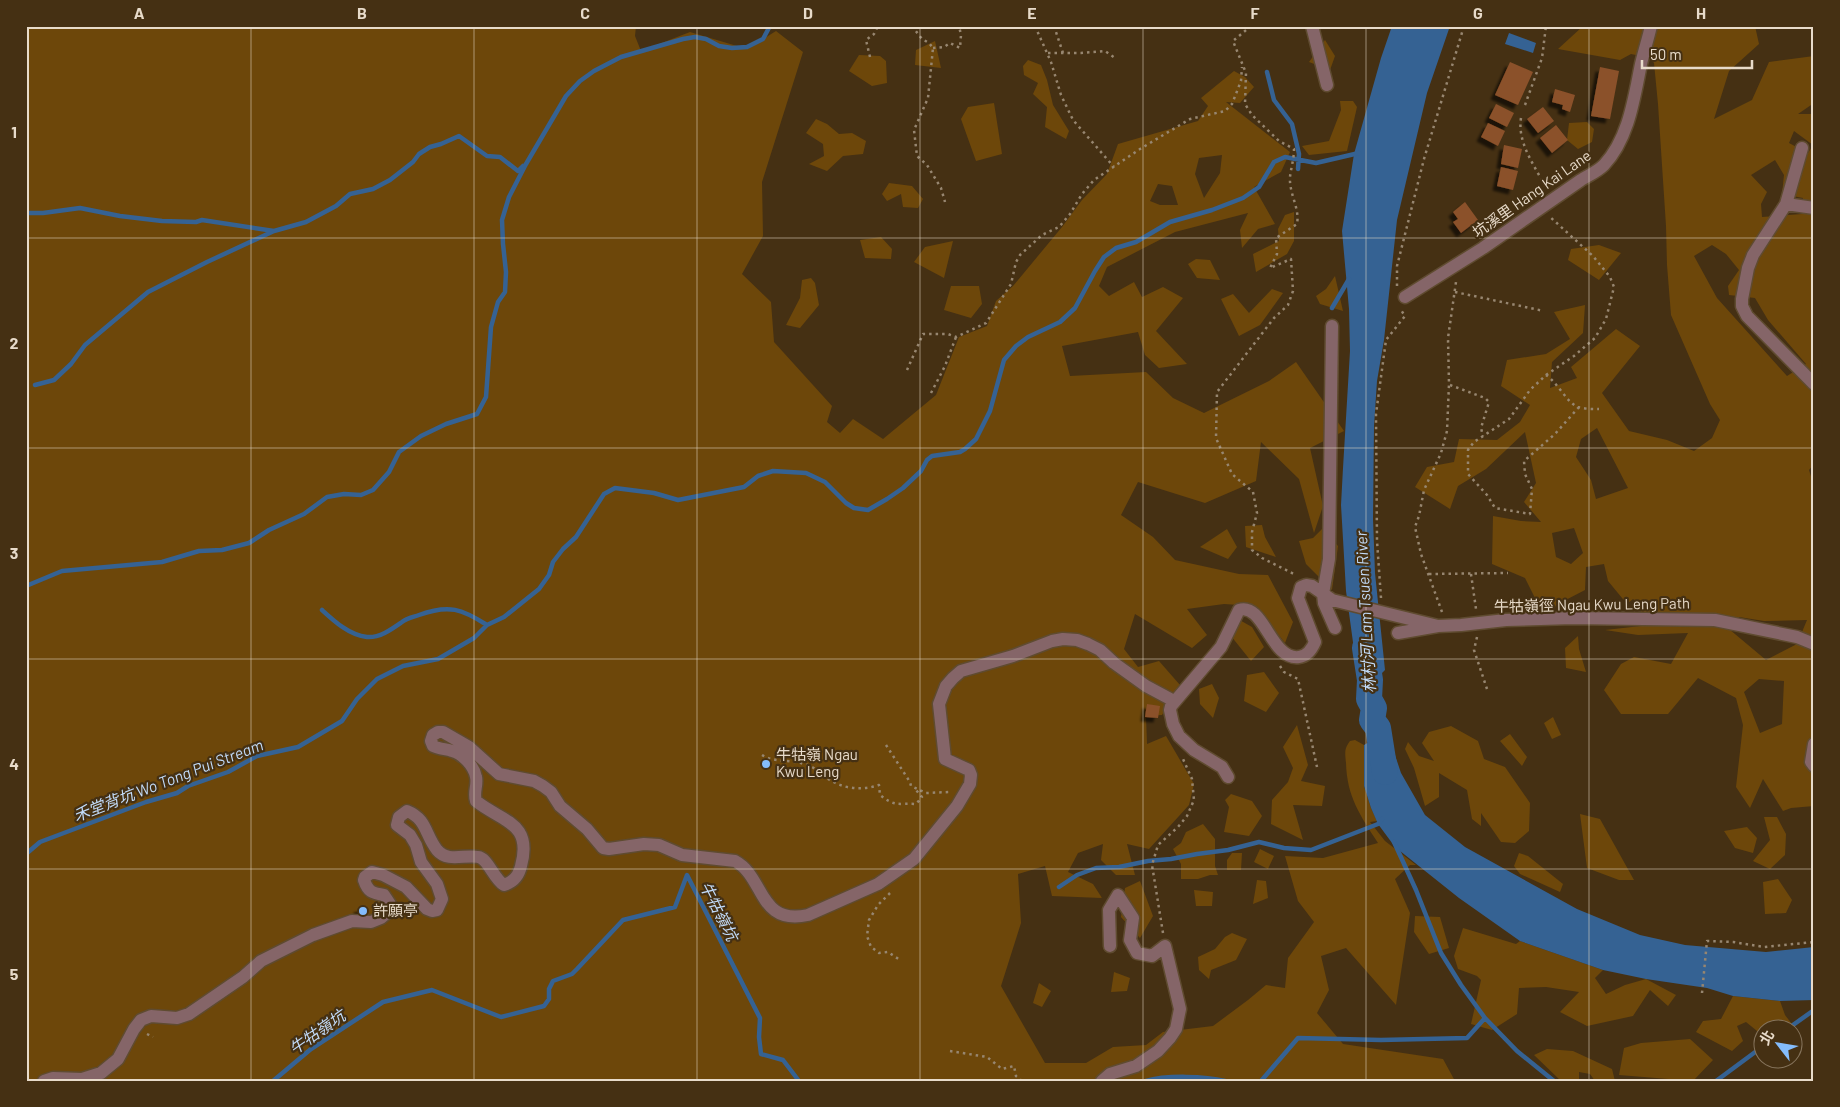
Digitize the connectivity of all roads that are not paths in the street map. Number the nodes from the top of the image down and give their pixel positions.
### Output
1 (1312, 26) edge
2 (1652, 26) edge
3 (1327, 85) dead end
4 (1802, 148) dead end
5 (1786, 204) junction
6 (1814, 208) edge
7 (1401, 300) road end
8 (1332, 326) dead end
9 (1814, 384) edge
10 (1323, 594) junction
11 (1442, 626) junction
12 (1335, 628) dead end
13 (1398, 633) dead end
14 (1814, 644) edge
15 (1174, 701) junction
16 (1814, 744) edge
17 (1814, 766) edge
18 (1228, 777) dead end
19 (1110, 946) dead end
20 (44, 1081) edge
21 (1102, 1081) edge

1 - 3 street
2 - 7 street, 坑溪里 Hang Kai Lane
4 - 5 street
5 - 6 street
5 - 9 street
8 - 10 street
10 - 11 street, 牛牯嶺徑 Ngau Kwu Leng Path
10 - 12 street
10 - 15 street, 牛牯嶺徑 Ngau Kwu Leng Path
11 - 13 street
11 - 14 street, 牛牯嶺徑 Ngau Kwu Leng Path
15 - 18 street
15 - 20 street
16 - 17 street
19 - 21 street

